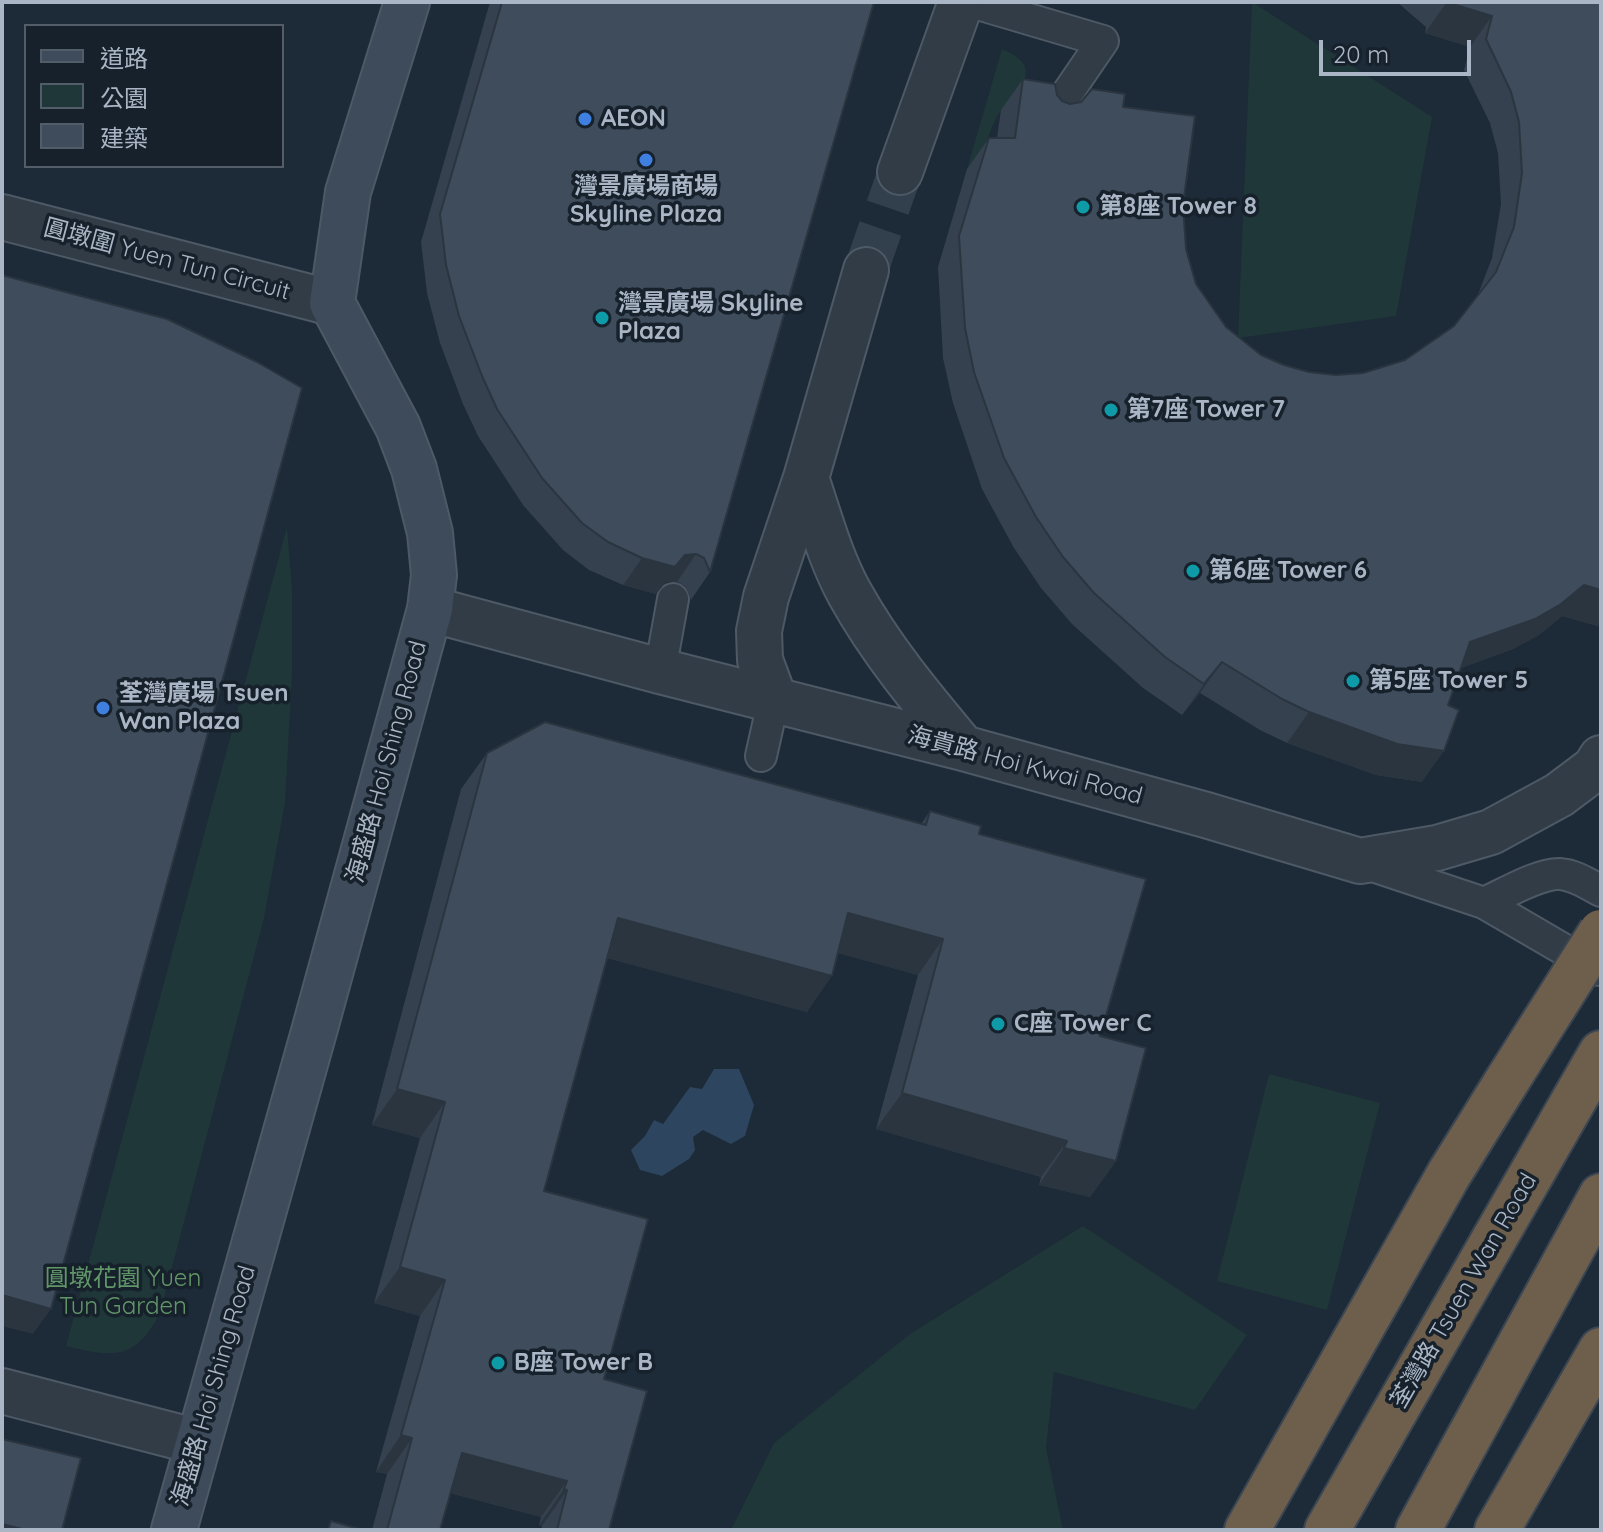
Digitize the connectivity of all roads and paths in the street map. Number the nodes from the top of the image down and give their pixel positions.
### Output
1 (407, 2) edge
2 (961, 2) edge
3 (971, 2) edge
4 (1051, 117) edge
5 (900, 172) tunnel mouth
6 (2, 217) edge
7 (866, 270) tunnel mouth
8 (332, 303) junction
9 (806, 478) junction
10 (673, 599) edge
11 (430, 609) junction
12 (660, 671) junction
13 (774, 698) junction
14 (963, 748) junction
15 (761, 756) dead end
16 (1599, 766) edge
17 (1360, 861) junction
18 (1601, 891) edge
19 (1484, 903) junction
20 (1601, 932) edge
21 (1601, 971) edge
22 (1601, 1053) edge
23 (1601, 1196) edge
24 (1601, 1350) edge
25 (2, 1391) edge
26 (198, 1442) junction
27 (174, 1530) edge
28 (1247, 1530) edge
29 (1327, 1530) edge
30 (1418, 1530) edge
31 (1497, 1530) edge

1 - 8 street
2 - 5 street
3 - 4 lane
6 - 8 street, 圓墩圍 Yuen Tun Circuit
7 - 9 street
8 - 11 street, 海盛路 Hoi Shing Road
9 - 13 street
9 - 14 street
10 - 12 lane
11 - 12 street, 海貴路 Hoi Kwai Road
11 - 26 street, 海盛路 Hoi Shing Road
12 - 13 street, 海貴路 Hoi Kwai Road
13 - 14 street, 海貴路 Hoi Kwai Road
13 - 15 lane
14 - 17 street, 海貴路 Hoi Kwai Road
16 - 17 street, 海貴路 Hoi Kwai Road
17 - 19 lane
18 - 19 lane
19 - 21 lane
20 - 28 highway, bridge
22 - 29 highway, 荃灣路 Tsuen Wan Road
23 - 30 highway
24 - 31 highway
25 - 26 street
26 - 27 street, 海盛路 Hoi Shing Road

